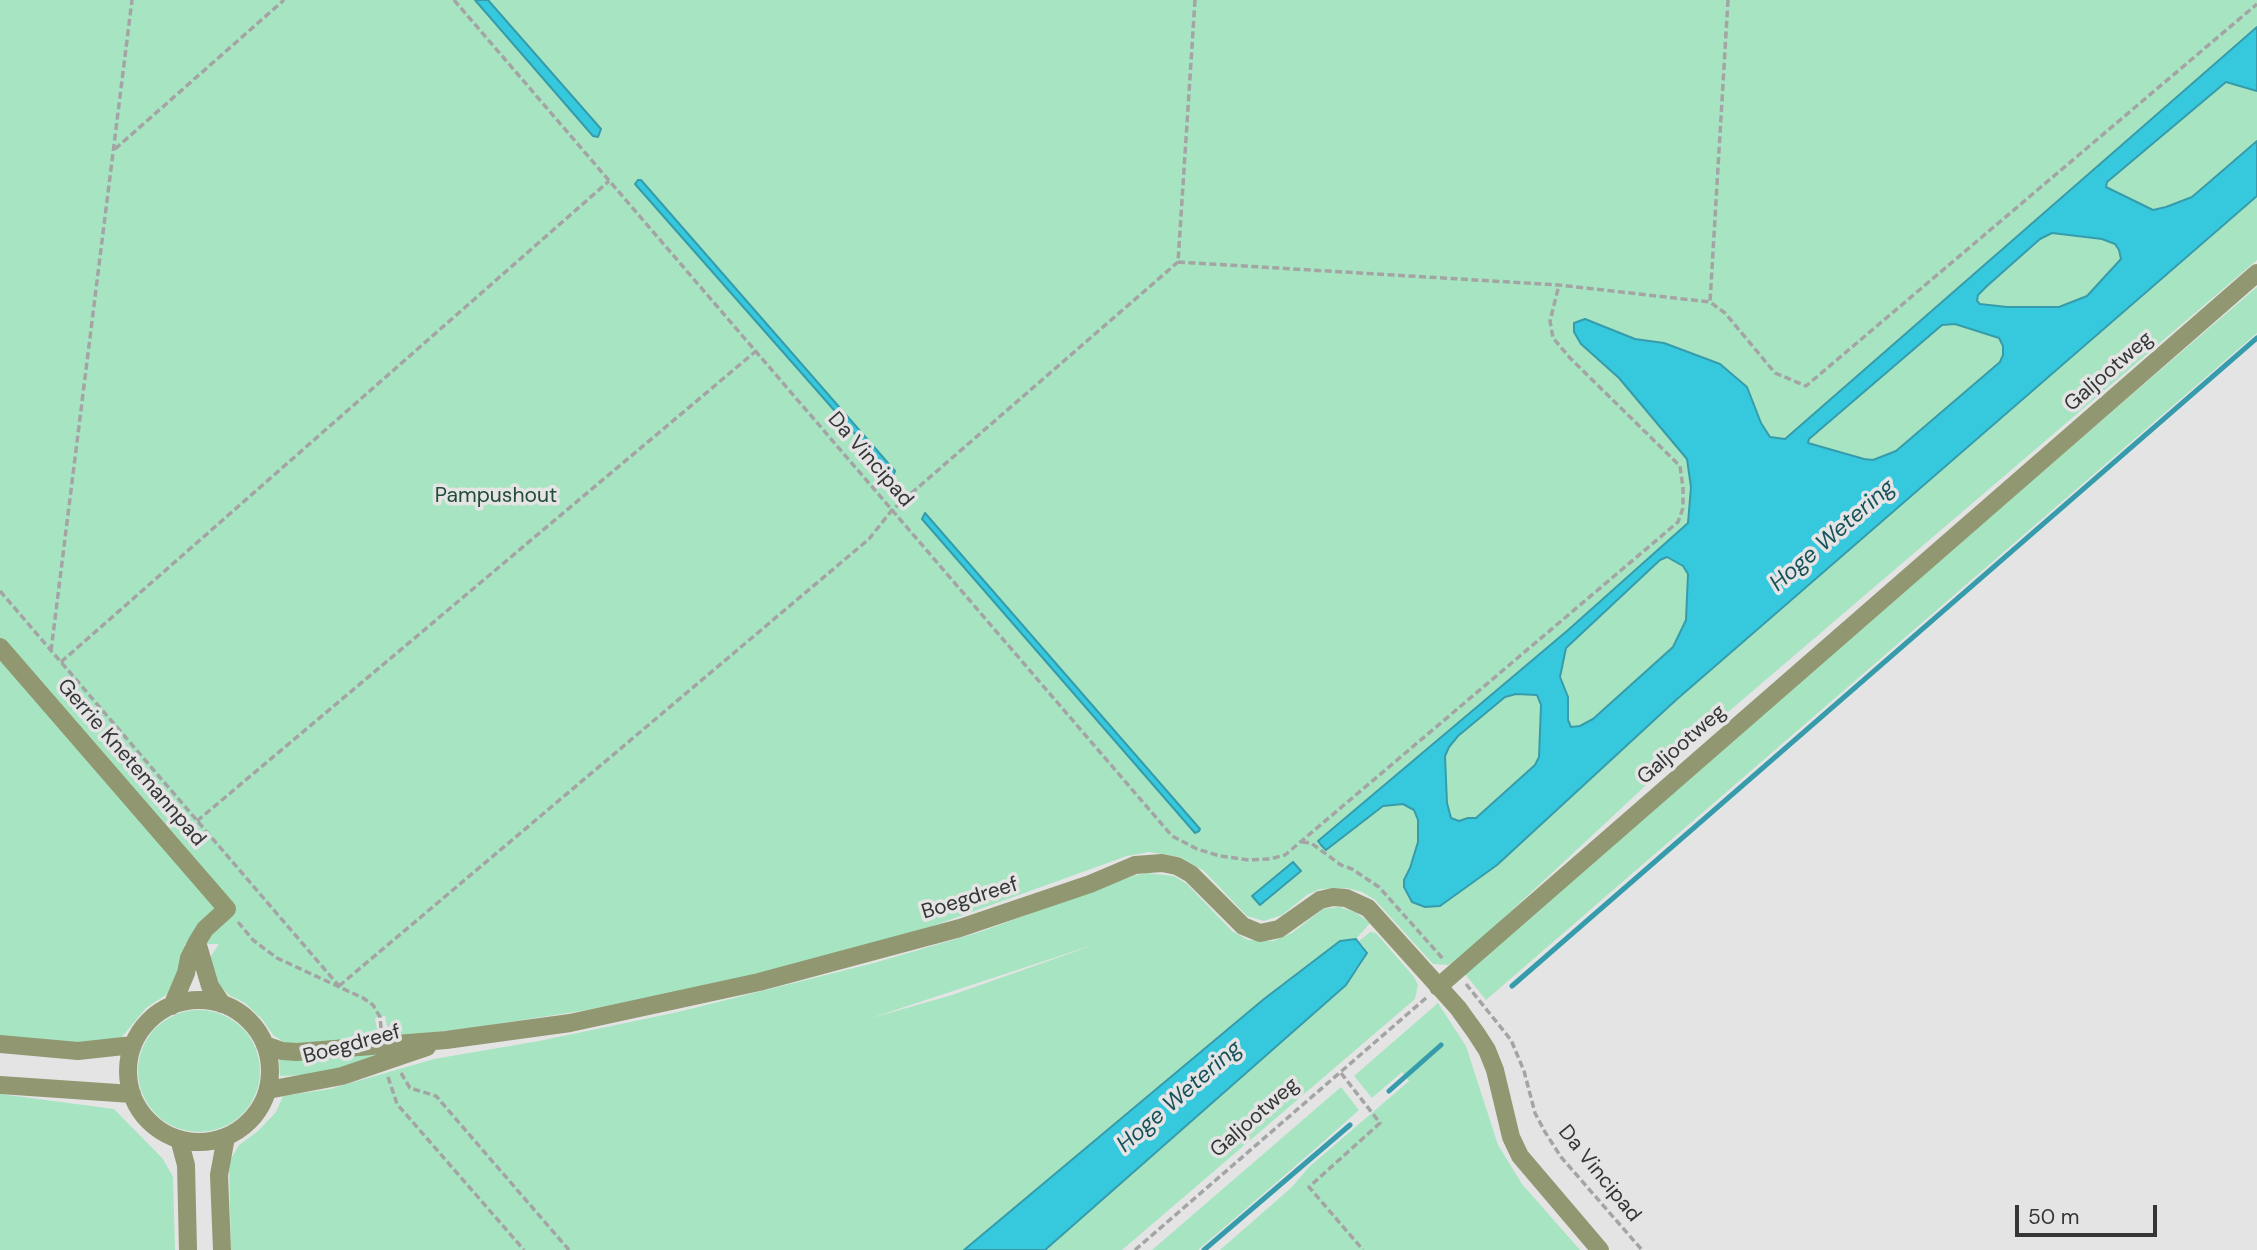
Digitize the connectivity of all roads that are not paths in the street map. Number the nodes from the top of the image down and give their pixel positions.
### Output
1 (2257, 273) edge
2 (0, 647) edge
3 (197, 942) junction
4 (1438, 987) junction
5 (222, 1004) junction
6 (172, 1006) junction
7 (446, 1040) junction
8 (0, 1044) edge
9 (133, 1045) junction
10 (265, 1045) junction
11 (0, 1085) edge
12 (268, 1090) junction
13 (132, 1094) junction
14 (226, 1137) junction
15 (179, 1139) junction
16 (188, 1250) edge
17 (222, 1250) edge
18 (1600, 1250) edge

1 - 4 street, Galjootweg
2 - 3 street, Gerrie Knetemannpad
3 - 5 street
3 - 6 street
4 - 7 street, Boegdreef
4 - 18 street, Boegdreef
5 - 6 street
5 - 10 street
6 - 9 street
7 - 10 street, Boegdreef
7 - 12 street, Boegdreef
8 - 9 street
9 - 13 street
10 - 12 street
11 - 13 street
12 - 14 street
13 - 15 street
14 - 15 street
14 - 17 street
15 - 16 street

